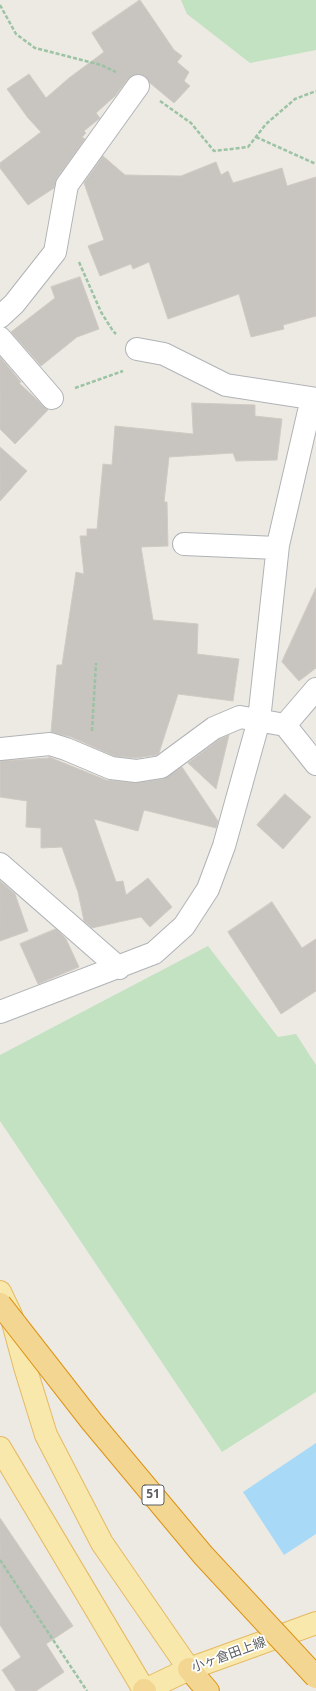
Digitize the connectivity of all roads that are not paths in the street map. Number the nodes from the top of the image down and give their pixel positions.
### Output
1 (138, 86) dead end
2 (0, 317) edge
3 (0, 338) edge
4 (137, 349) road end
5 (52, 398) road end
6 (316, 399) edge
7 (316, 402) edge
8 (184, 544) dead end
9 (277, 548) junction
10 (316, 689) edge
11 (259, 720) junction
12 (285, 725) junction
13 (0, 749) edge
14 (316, 764) edge
15 (0, 864) edge
16 (118, 968) junction
17 (0, 1012) edge
18 (0, 1292) edge
19 (4, 1314) edge
20 (0, 1448) edge
21 (316, 1623) edge
22 (189, 1669) junction
23 (316, 1677) edge
24 (144, 1691) edge
25 (208, 1691) edge

1 - 2 street
3 - 5 street
4 - 6 street
7 - 9 street
8 - 9 street
9 - 11 street
10 - 12 street
11 - 12 street
11 - 13 street
11 - 16 street
12 - 14 street
15 - 16 street
16 - 17 street
18 - 19 main road, 51
19 - 22 main road, 51
19 - 23 highway, 51, bridge
20 - 24 main road
21 - 22 main road, 小ヶ倉田上線
22 - 24 main road, 小ヶ倉田上線
22 - 25 highway, 51

